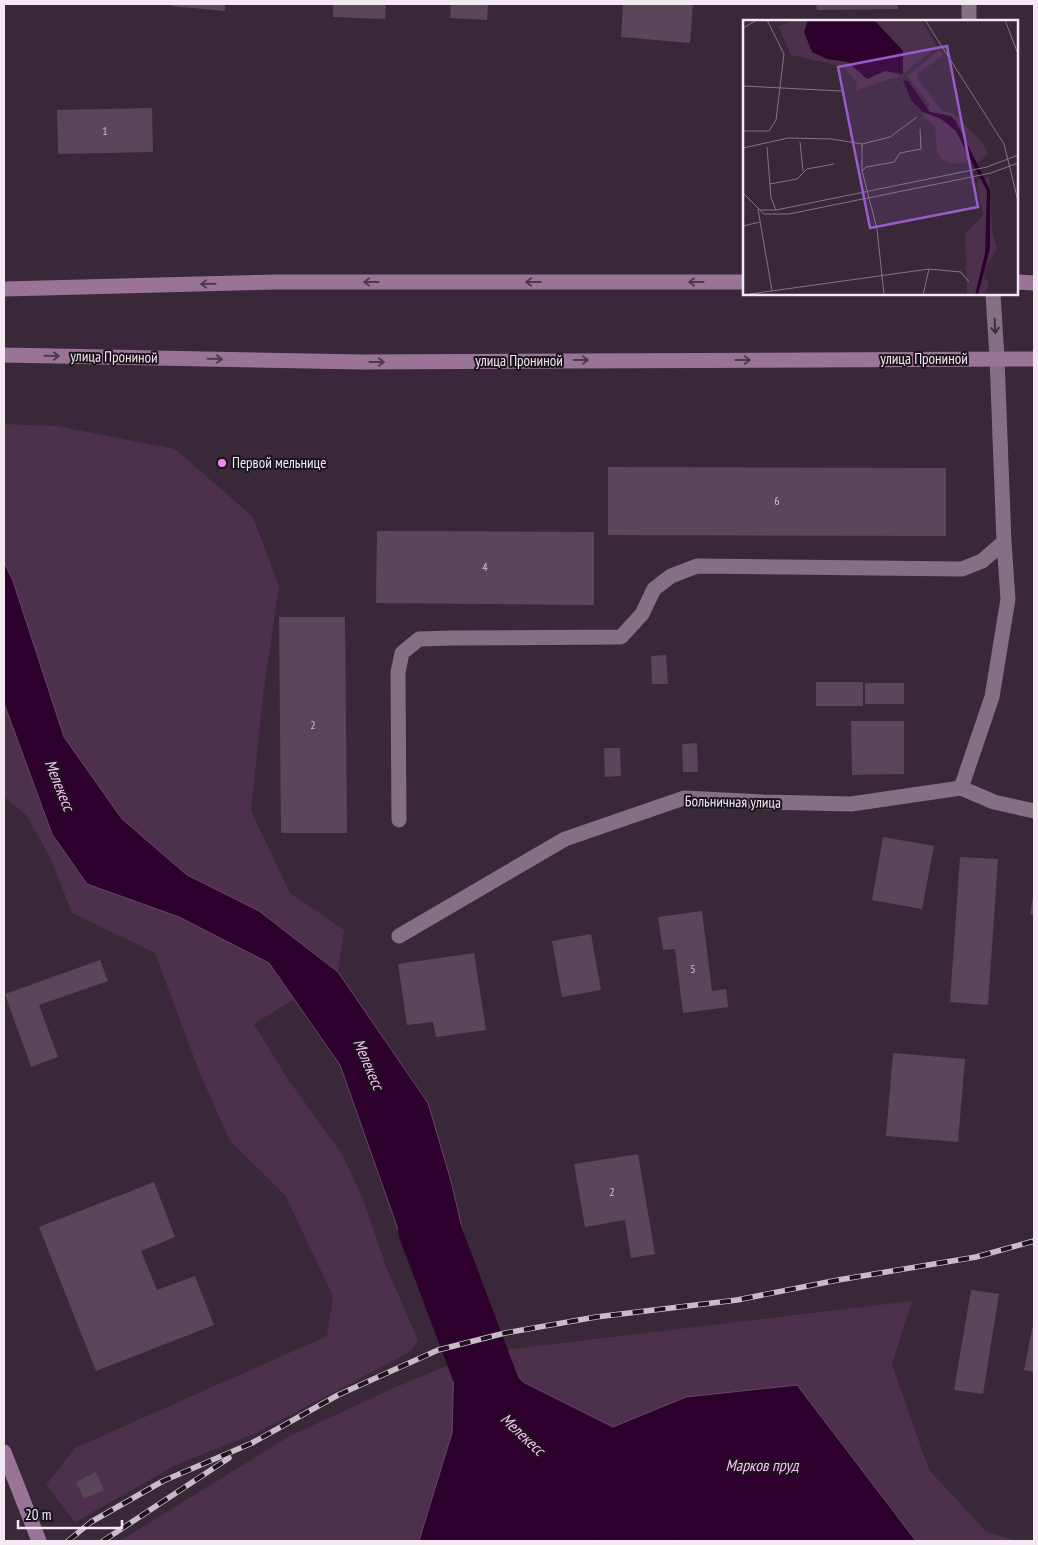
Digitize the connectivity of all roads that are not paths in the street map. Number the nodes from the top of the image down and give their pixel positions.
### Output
1 (968, 4) edge
2 (969, 20) edge
3 (743, 282) edge
4 (1018, 282) edge
5 (1034, 283) edge
6 (6, 289) edge
7 (993, 295) edge
8 (4, 355) edge
9 (997, 358) junction
10 (1034, 359) edge
11 (1004, 542) junction
12 (961, 788) junction
13 (1034, 811) edge
14 (399, 820) dead end
15 (399, 936) dead end
16 (4, 1452) edge
17 (39, 1541) edge

1 - 2 street
3 -> 6 main road
4 - 5 main road
7 -> 9 street
8 -> 9 main road, улица Прониной
9 - 10 main road, улица Прониной
9 - 11 street
11 - 12 street
11 - 14 street
12 - 13 street
12 - 15 street, Больничная улица
16 - 17 main road

